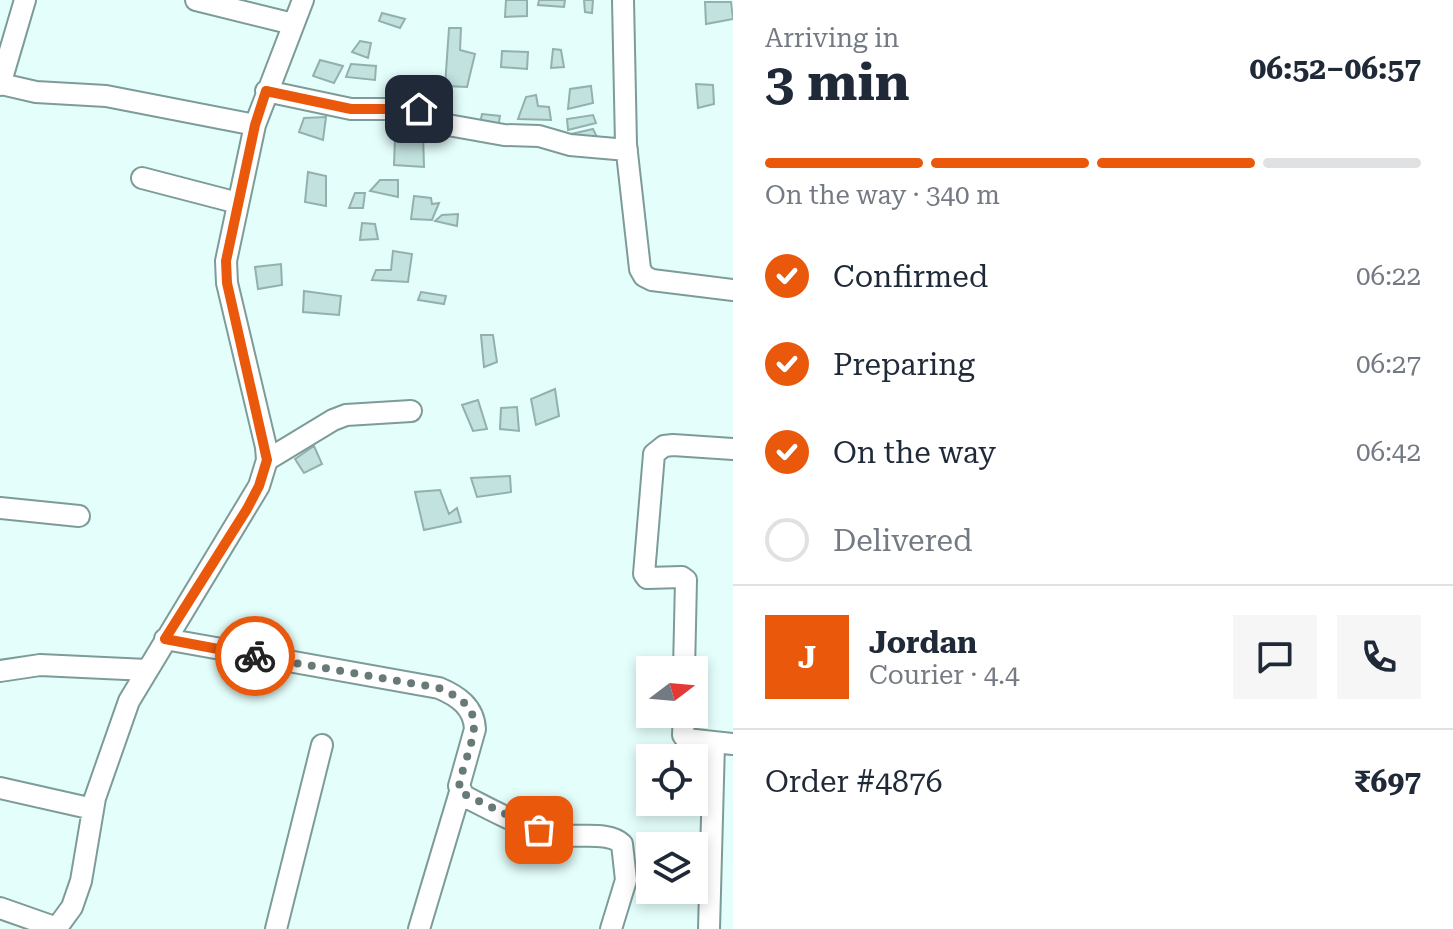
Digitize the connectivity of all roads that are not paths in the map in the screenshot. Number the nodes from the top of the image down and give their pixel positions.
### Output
1 (25, 0) edge
2 (196, 0) edge
3 (303, 0) edge
4 (623, 0) edge
5 (293, 24) junction
6 (0, 84) edge
7 (266, 91) junction
8 (255, 125) junction
9 (627, 150) junction
10 (142, 178) dead end
11 (238, 203) junction
12 (733, 290) edge
13 (411, 411) dead end
14 (733, 449) edge
15 (267, 460) junction
16 (0, 508) edge
17 (79, 516) dead end
18 (165, 639) junction
19 (684, 656) edge
20 (147, 670) junction
21 (0, 671) edge
22 (683, 728) edge
23 (723, 744) edge
24 (322, 745) dead end
25 (0, 788) edge
26 (460, 792) junction
27 (93, 809) junction
28 (0, 908) edge
29 (56, 929) edge
30 (276, 929) edge
31 (419, 929) edge
32 (611, 929) edge
33 (709, 929) edge

1 - 6 street
2 - 5 street
3 - 5 street
4 - 9 street
5 - 7 street
6 - 8 street
7 - 8 street
7 - 9 street
8 - 11 street
9 - 12 street
10 - 11 street
11 - 15 street
13 - 15 street
14 - 19 street
15 - 18 street
16 - 17 street
18 - 20 street
18 - 26 street
20 - 21 street
20 - 27 street
22 - 23 street
23 - 33 street
24 - 30 street
25 - 27 street
26 - 31 street
26 - 32 street
27 - 29 street
28 - 29 street

